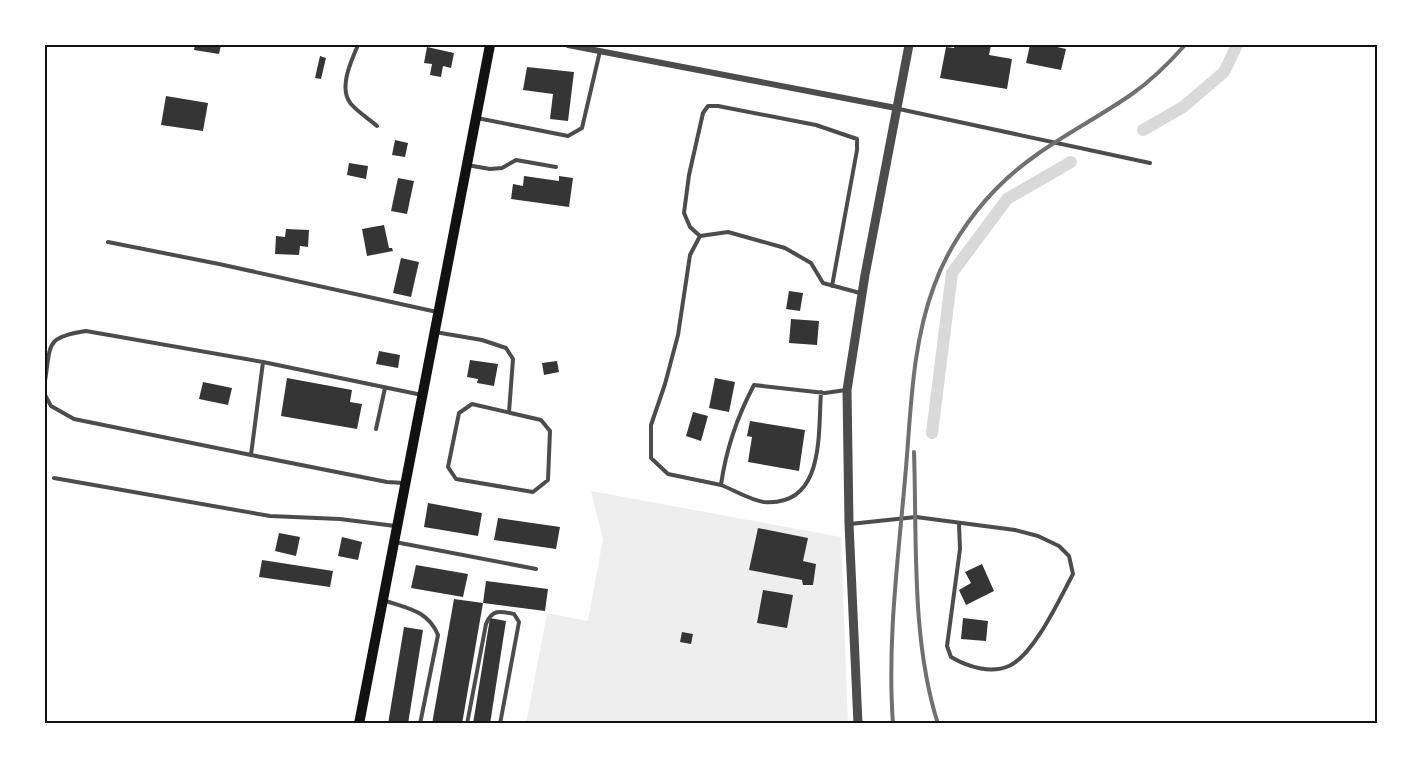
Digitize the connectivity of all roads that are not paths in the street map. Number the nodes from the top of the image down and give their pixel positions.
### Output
1 (358, 45) edge
2 (490, 45) edge
3 (568, 45) edge
4 (909, 45) edge
5 (600, 51) junction
6 (896, 108) junction
7 (476, 118) junction
8 (377, 126) dead end
9 (1150, 163) dead end
10 (466, 165) junction
11 (556, 167) dead end
12 (699, 236) junction
13 (108, 242) dead end
14 (832, 286) junction
15 (862, 294) junction
16 (438, 312) junction
17 (434, 332) junction
18 (263, 362) junction
19 (45, 381) edge
20 (385, 388) junction
21 (847, 390) junction
22 (820, 392) junction
23 (45, 395) edge
24 (422, 395) junction
25 (509, 412) junction
26 (376, 429) dead end
27 (251, 455) junction
28 (54, 478) dead end
29 (405, 483) junction
30 (721, 485) junction
31 (959, 523) junction
32 (849, 524) junction
33 (397, 526) junction
34 (394, 542) junction
35 (536, 569) dead end
36 (382, 600) junction
37 (359, 724) edge
38 (420, 724) edge
39 (467, 724) edge
40 (500, 724) edge
41 (858, 724) edge

1 - 8 lane
2 - 7 main road
3 - 5 street
4 - 6 street
5 - 6 street
5 - 7 lane
6 - 9 lane
6 - 15 street
7 - 10 main road
10 - 11 lane
10 - 16 main road
12 - 14 lane
12 - 14 lane
12 - 30 lane
13 - 16 lane
14 - 15 lane
15 - 21 street
16 - 17 main road
17 - 24 main road
17 - 25 lane
18 - 19 lane
18 - 20 lane
18 - 27 lane
20 - 24 lane
20 - 26 lane
21 - 22 lane
21 - 32 street
22 - 30 lane
22 - 30 lane
23 - 27 lane
24 - 29 main road
25 - 25 lane
27 - 29 lane
28 - 33 lane
29 - 33 main road
31 - 31 lane
31 - 32 lane
32 - 41 street
33 - 34 main road
34 - 35 lane
34 - 36 main road
36 - 37 main road
36 - 38 lane
39 - 40 lane

